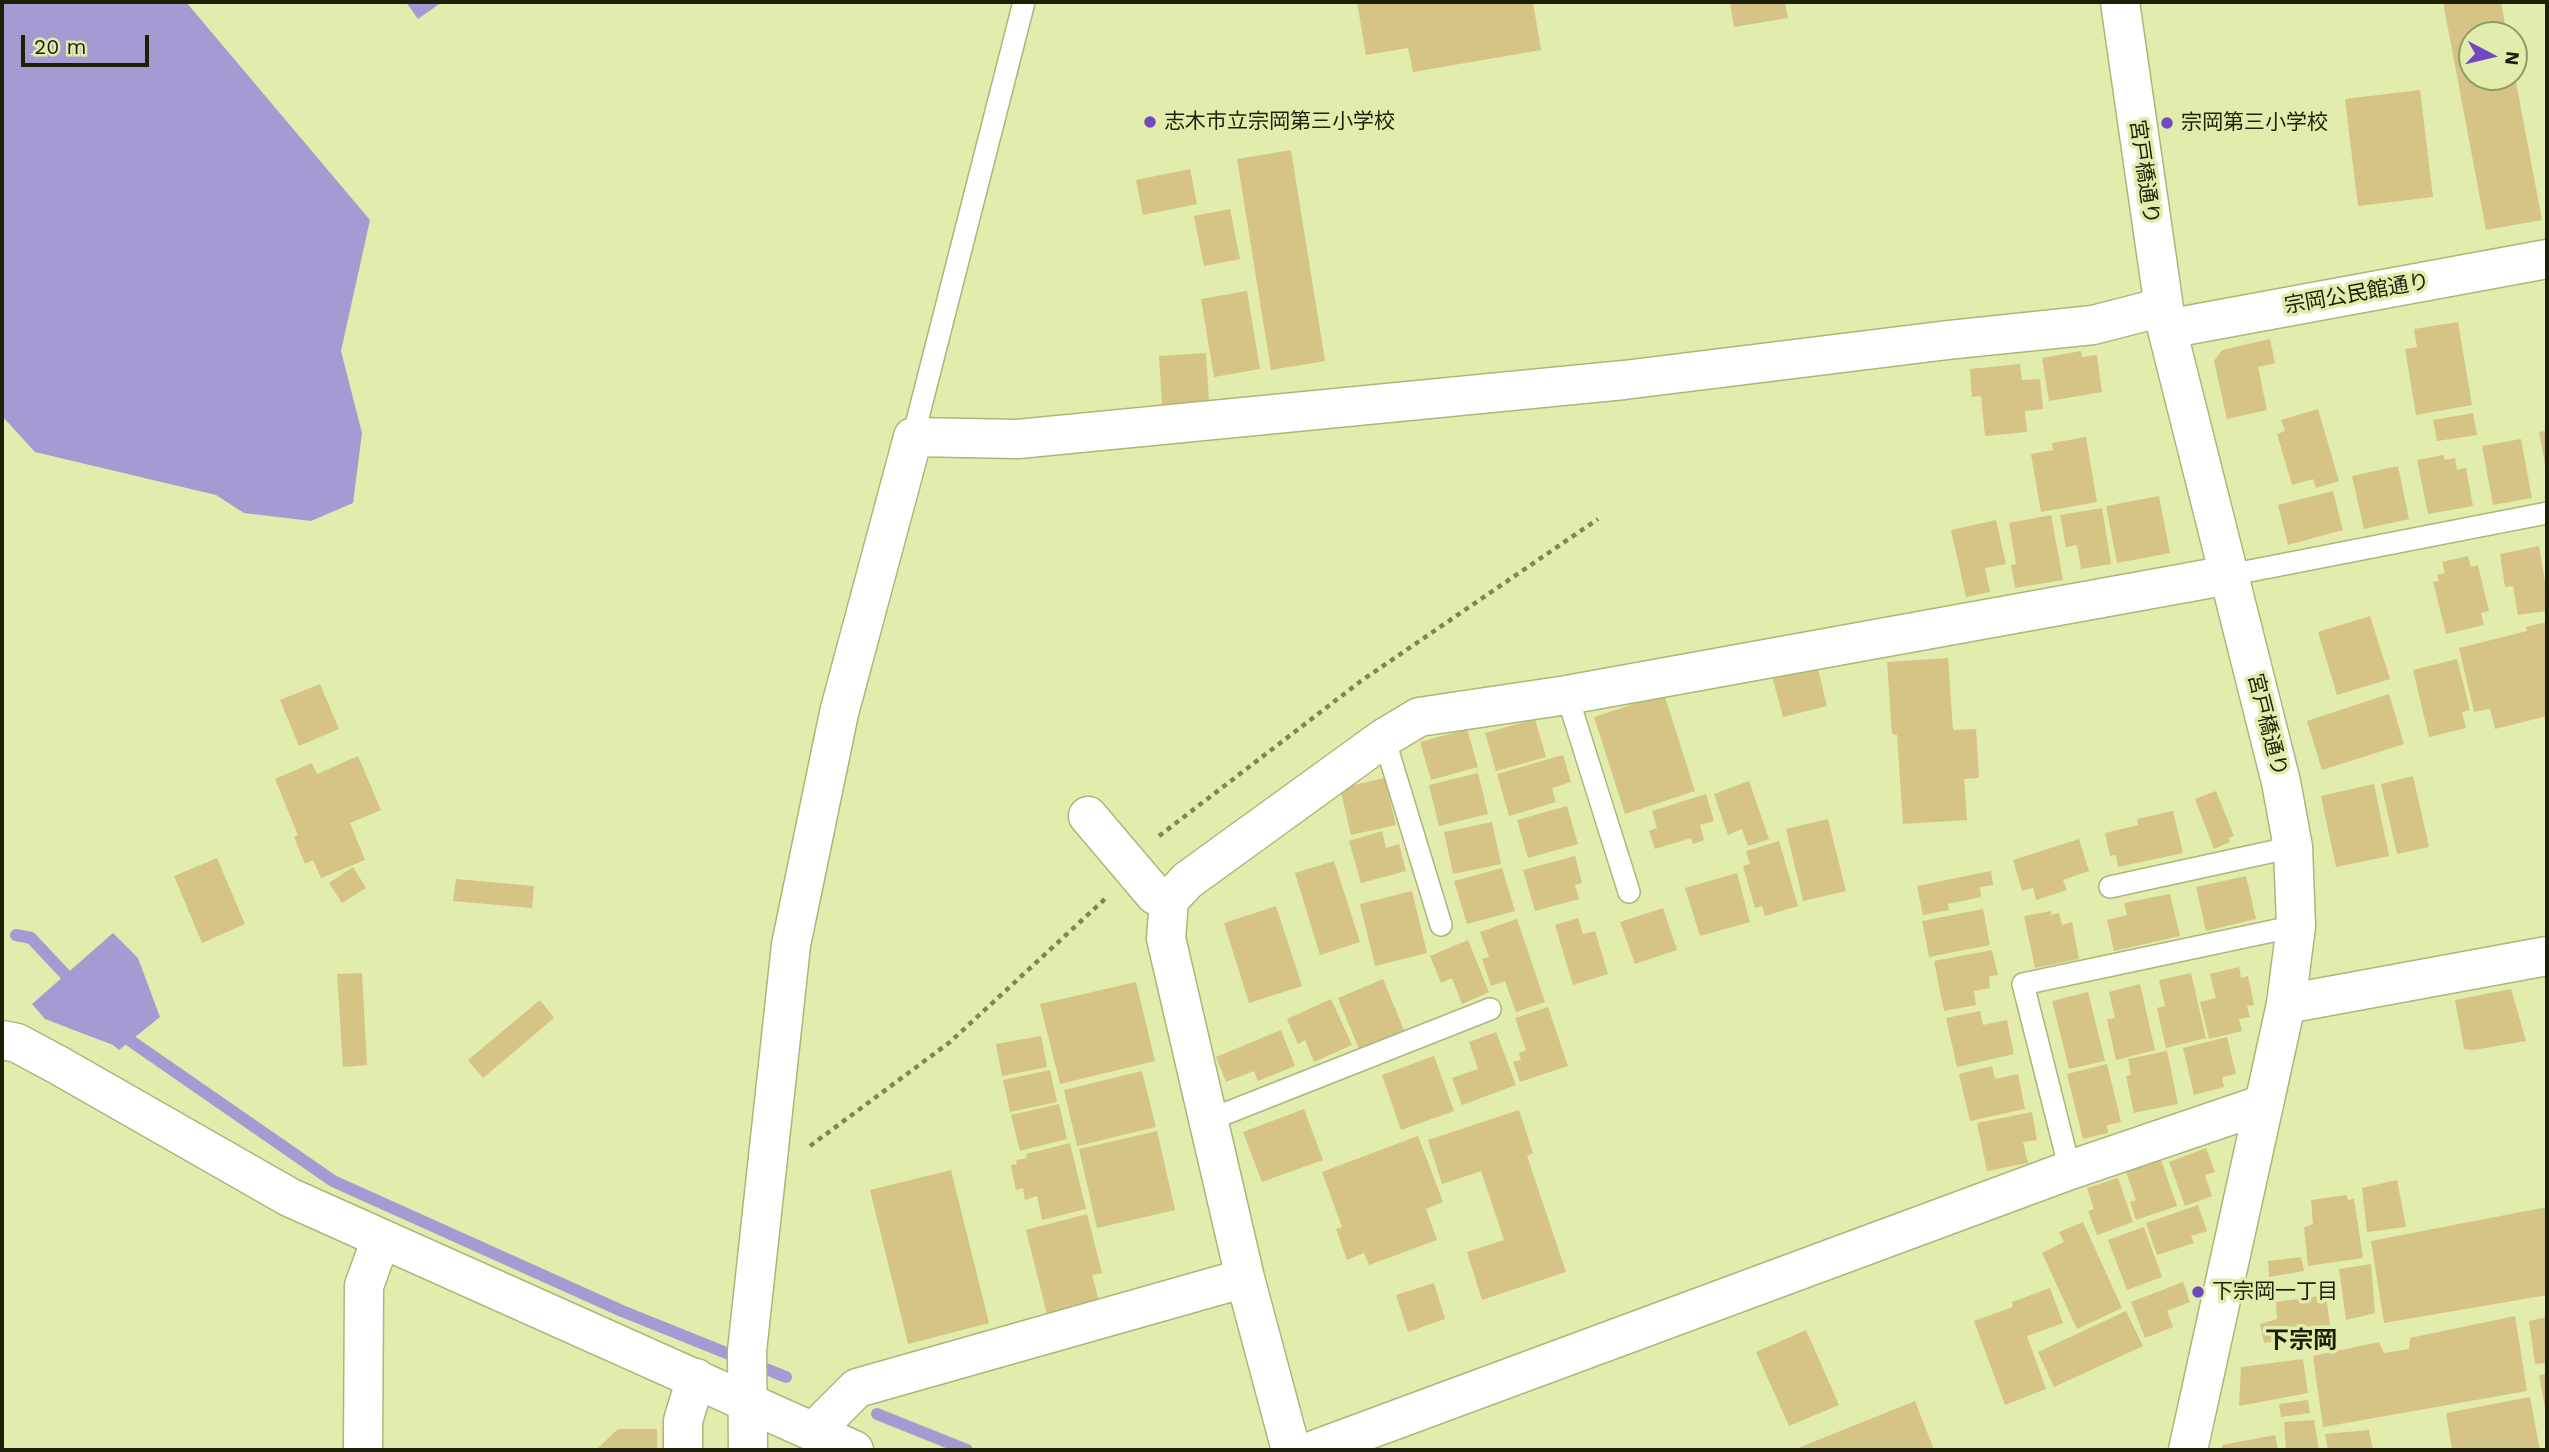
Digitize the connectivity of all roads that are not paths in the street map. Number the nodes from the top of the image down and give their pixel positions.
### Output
1 (1024, 2) edge
2 (2120, 2) edge
3 (2547, 259) edge
4 (2165, 318) junction
5 (913, 438) junction
6 (2547, 513) edge
7 (2230, 575) junction
8 (1567, 695) junction
9 (1384, 738) junction
10 (1088, 816) dead end
11 (2293, 847) junction
12 (2109, 887) dead end
13 (1629, 892) dead end
14 (1169, 900) junction
15 (1441, 925) dead end
16 (2296, 926) junction
17 (2547, 956) edge
18 (2286, 1004) junction
19 (1490, 1009) dead end
20 (2, 1040) edge
21 (2264, 1104) junction
22 (1209, 1120) junction
23 (2070, 1170) junction
24 (381, 1239) junction
25 (1245, 1278) junction
26 (746, 1376) junction
27 (696, 1378) junction
28 (814, 1431) junction
29 (363, 1450) edge
30 (683, 1450) edge
31 (748, 1450) edge
32 (854, 1450) edge
33 (1292, 1450) edge
34 (1314, 1450) edge
35 (2188, 1450) edge

1 - 5 lane
2 - 4 street, 宮戸橋通り
3 - 4 street, 宗岡公民館通り
4 - 5 street, 宗岡公民館通り
4 - 7 street, 宮戸橋通り
5 - 26 street
6 - 7 lane
7 - 8 street
7 - 11 street, 宮戸橋通り
8 - 9 street
8 - 13 lane
9 - 14 street
9 - 15 lane
10 - 14 street
11 - 12 lane
11 - 16 street, 宮戸橋通り
14 - 22 street
16 - 18 street, 宮戸橋通り
16 - 23 lane
17 - 18 street
18 - 21 street, 宮戸橋通り
19 - 22 lane
20 - 24 street
21 - 23 street
21 - 35 street, 宮戸橋通り
22 - 25 street
23 - 34 street
24 - 27 street
24 - 29 street
25 - 28 street
25 - 33 street
26 - 27 street
26 - 28 street
26 - 31 street
27 - 30 street
28 - 32 street

